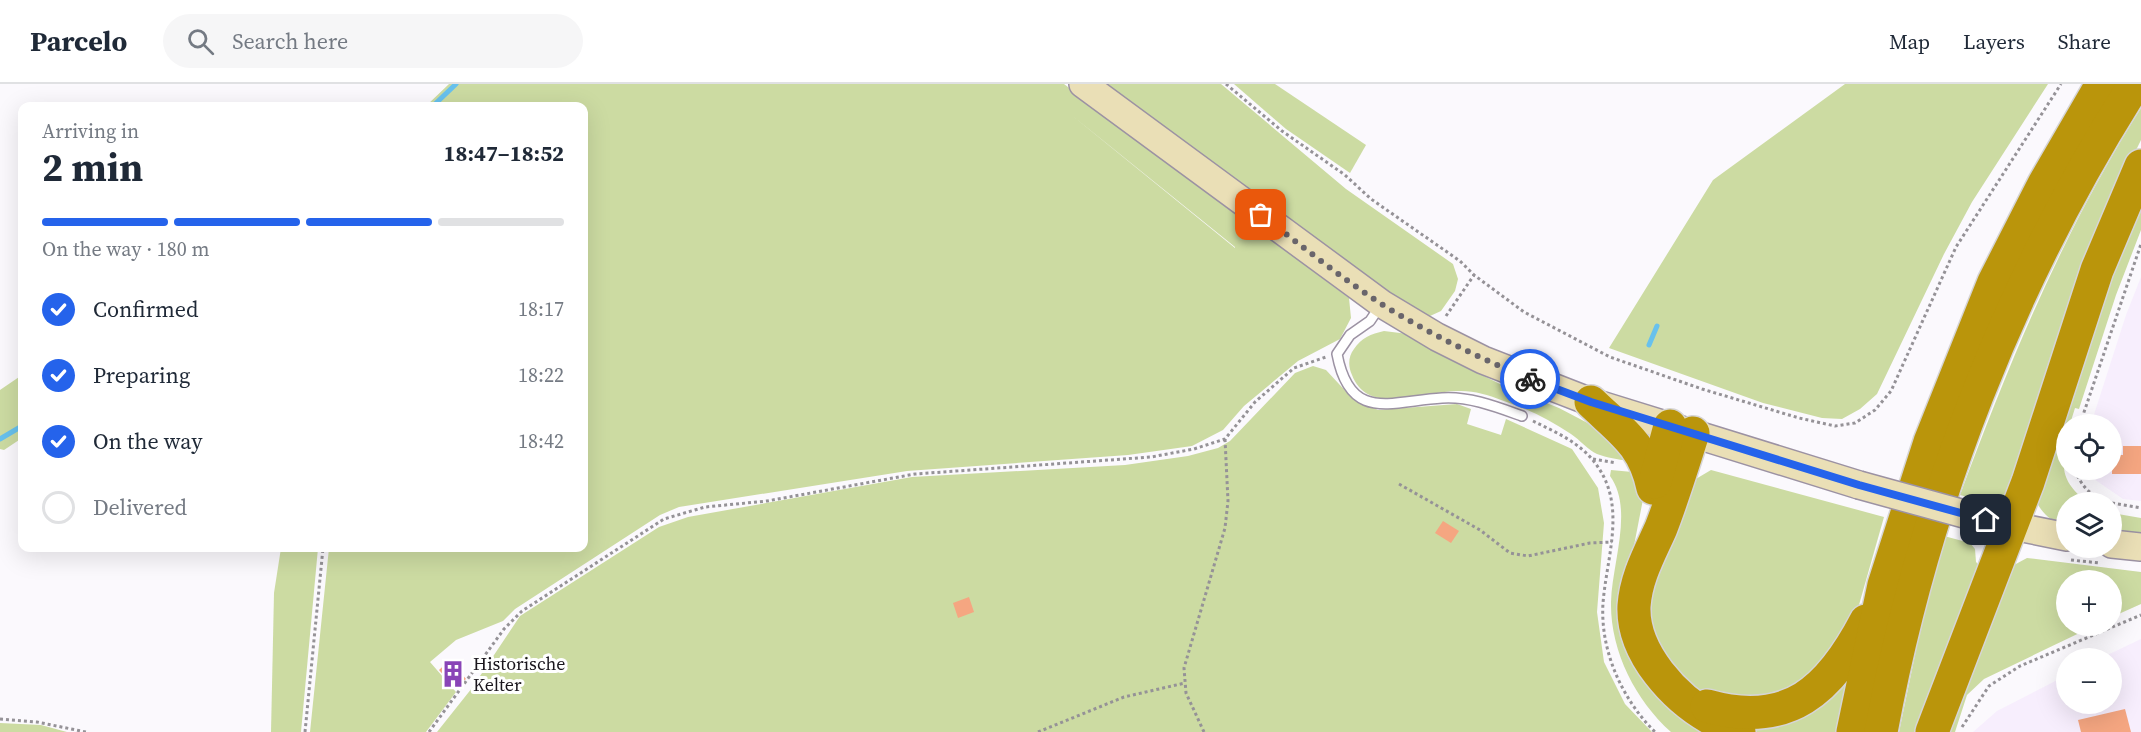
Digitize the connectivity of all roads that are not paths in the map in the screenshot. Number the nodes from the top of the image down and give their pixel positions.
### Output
1 (1083, 84) edge
2 (2102, 84) edge
3 (2135, 84) edge
4 (2141, 166) edge
5 (1382, 304) junction
6 (1591, 402) junction
7 (1522, 416) road end
8 (1682, 429) junction
9 (1653, 488) junction
10 (1998, 523) junction
11 (2056, 544) edge
12 (2141, 547) edge
13 (2122, 551) edge
14 (1644, 565) junction
15 (1884, 585) junction
16 (1688, 700) junction
17 (1739, 732) edge
18 (1853, 732) edge
19 (1881, 732) edge
20 (1932, 732) edge

1 - 5 main road
2 - 15 highway
3 - 19 highway
4 - 10 highway
5 - 6 main road
5 - 7 lane
6 - 8 main road
6 - 9 highway
8 - 9 highway
8 - 10 main road, bridge
8 - 14 highway
9 - 14 highway
10 - 11 main road
10 - 20 highway
12 - 13 main road
14 - 16 highway
15 - 16 highway
15 - 18 highway
16 - 17 highway

